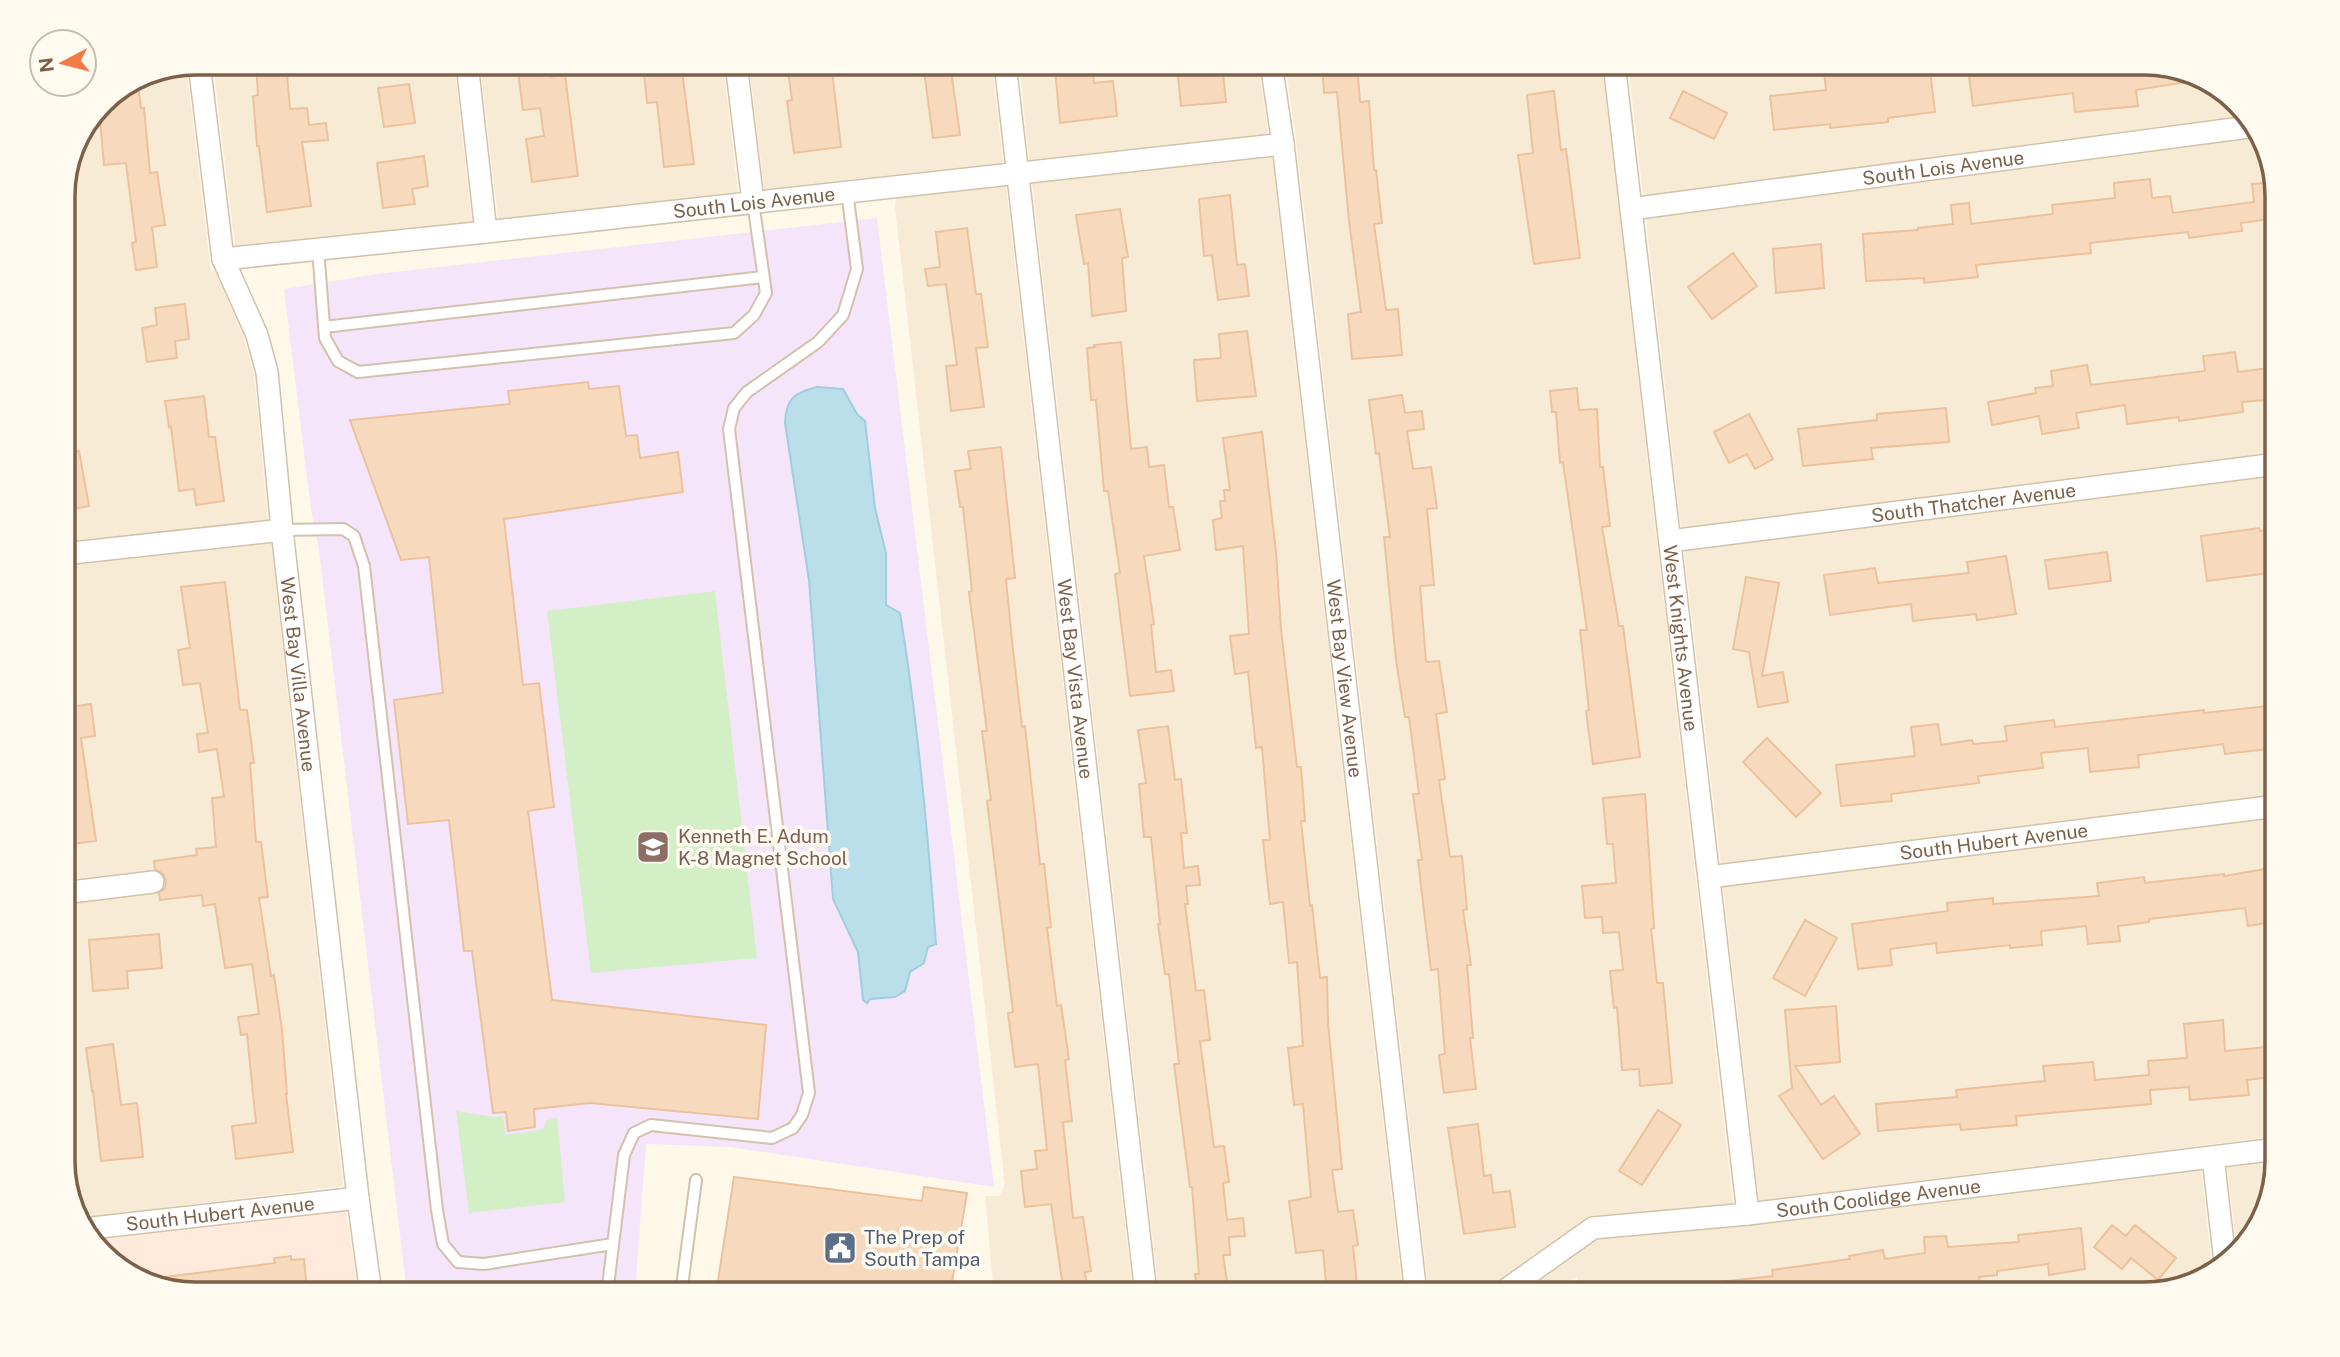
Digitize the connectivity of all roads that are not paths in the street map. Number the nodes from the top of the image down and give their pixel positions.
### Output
1 (200, 75) edge
2 (468, 75) edge
3 (737, 75) edge
4 (1006, 75) edge
5 (1273, 75) edge
6 (1615, 75) edge
7 (2243, 128) edge
8 (1283, 144) junction
9 (1017, 173) junction
10 (847, 191) junction
11 (753, 202) junction
12 (1632, 209) junction
13 (486, 232) junction
14 (318, 249) junction
15 (223, 259) junction
16 (763, 277) junction
17 (324, 327) junction
18 (2264, 466) edge
19 (283, 530) junction
20 (1670, 541) junction
21 (76, 553) edge
22 (2265, 808) edge
23 (1709, 877) junction
24 (153, 882) dead end
25 (76, 891) edge
26 (2265, 1151) edge
27 (2213, 1157) junction
28 (696, 1180) dead end
29 (358, 1198) junction
30 (1748, 1214) junction
31 (96, 1228) edge
32 (613, 1244) junction
33 (2224, 1251) edge
34 (369, 1282) edge
35 (608, 1282) edge
36 (683, 1282) edge
37 (1145, 1282) edge
38 (1415, 1282) edge
39 (1517, 1282) edge

1 - 15 street, West Bay Villa Avenue
2 - 13 street
3 - 11 street
4 - 9 street, West Bay Vista Avenue
5 - 8 street, West Bay View Avenue
6 - 12 street, West Knights Avenue
7 - 12 street, South Lois Avenue
8 - 9 street, South Lois Avenue
8 - 38 street, West Bay View Avenue
9 - 10 street, South Lois Avenue
9 - 37 street, West Bay Vista Avenue
10 - 11 street, South Lois Avenue
10 - 32 lane
11 - 13 street, South Lois Avenue
11 - 16 lane
12 - 20 street, West Knights Avenue
13 - 14 street, South Lois Avenue
14 - 15 street, South Lois Avenue
14 - 17 lane
15 - 19 street, West Bay Villa Avenue
16 - 17 lane
16 - 17 lane
18 - 20 street, South Thatcher Avenue
19 - 21 street
19 - 29 street, West Bay Villa Avenue
19 - 32 lane
20 - 23 street, West Knights Avenue
22 - 23 street, South Hubert Avenue
23 - 30 street, West Knights Avenue
24 - 25 street
26 - 27 street, South Coolidge Avenue
27 - 30 street, South Coolidge Avenue
27 - 33 street
28 - 36 lane
29 - 31 street, South Hubert Avenue
29 - 34 street, West Bay Villa Avenue
30 - 39 street, South Coolidge Avenue
32 - 35 lane

